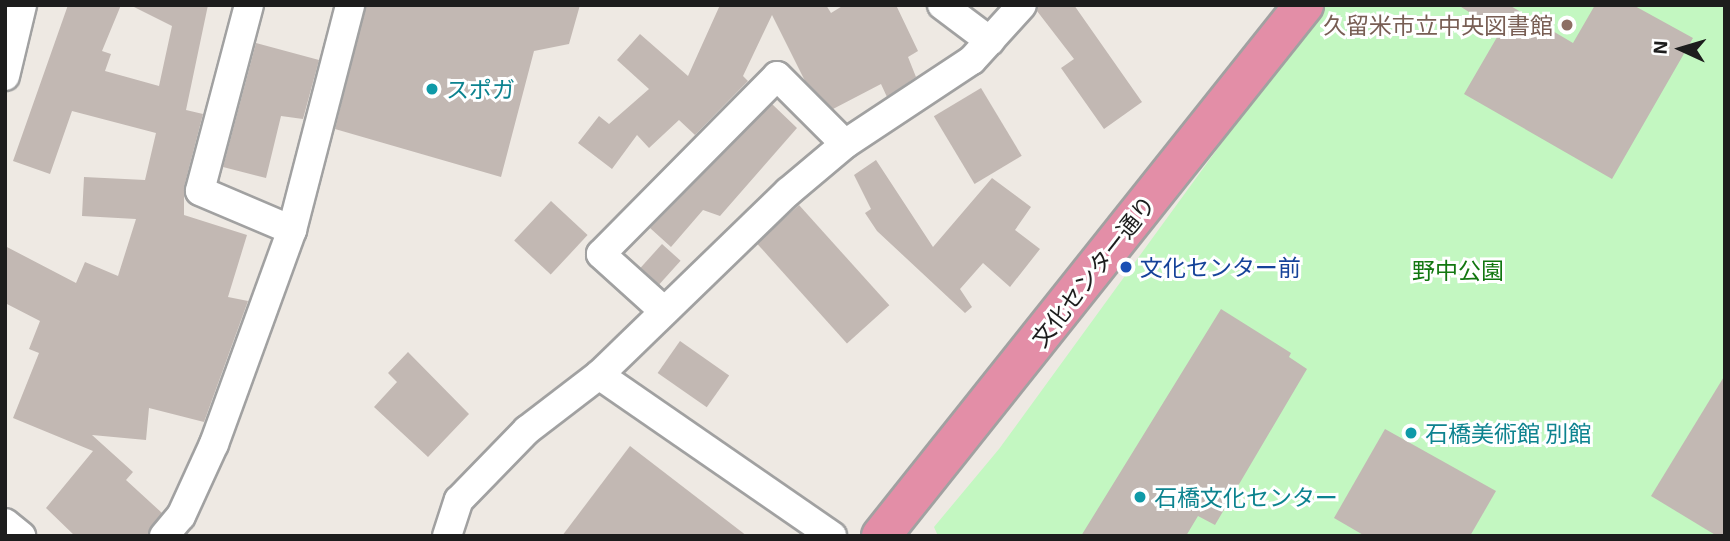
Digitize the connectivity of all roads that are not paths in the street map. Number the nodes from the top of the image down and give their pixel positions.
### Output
1 (22, 5) edge
2 (249, 5) edge
3 (350, 5) edge
4 (942, 5) edge
5 (1022, 5) edge
6 (1304, 5) edge
7 (990, 41) junction
8 (5, 76) edge
9 (845, 144) junction
10 (292, 230) junction
11 (664, 311) junction
12 (599, 375) junction
13 (164, 536) edge
14 (447, 536) edge
15 (832, 536) edge
16 (881, 536) edge

1 - 8 street
2 - 10 street
3 - 10 street
4 - 7 street
5 - 7 street
6 - 16 highway, 文化センター通り
7 - 9 street
9 - 11 street
9 - 11 street
10 - 13 street
11 - 12 street
12 - 14 street
12 - 15 street

